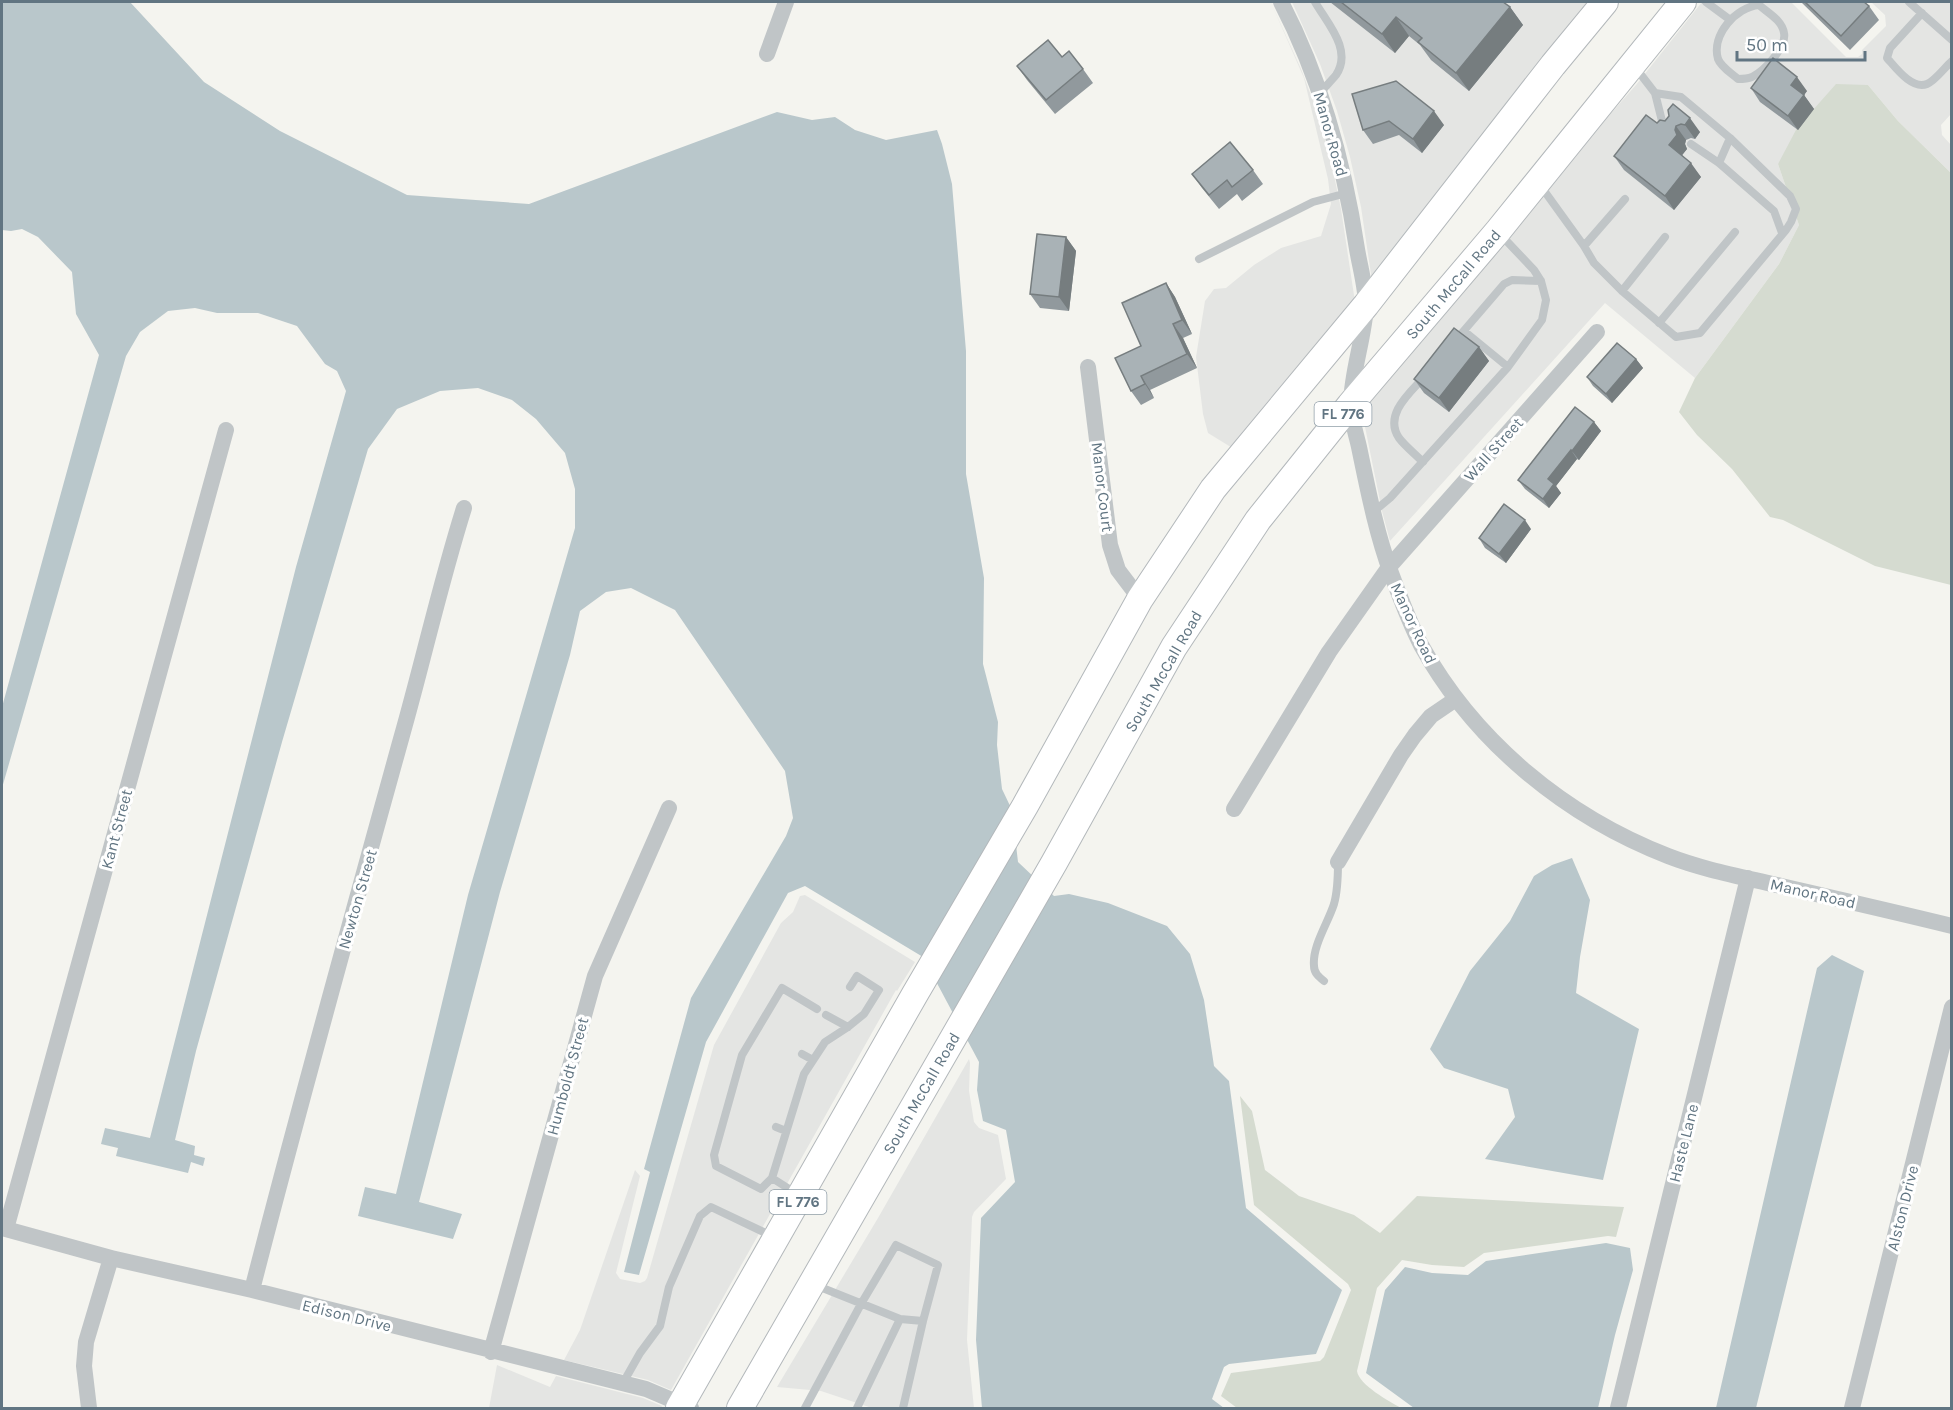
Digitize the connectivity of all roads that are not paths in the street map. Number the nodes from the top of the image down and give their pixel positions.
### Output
1 (786, 2) edge
2 (1281, 2) edge
3 (1315, 2) edge
4 (1605, 2) edge
5 (1663, 2) edge
6 (1683, 2) edge
7 (1706, 2) edge
8 (1909, 2) edge
9 (1922, 13) junction
10 (1729, 19) junction
11 (1952, 40) edge
12 (767, 54) dead end
13 (1952, 61) edge
14 (1633, 64) junction
15 (1320, 93) junction
16 (1654, 93) junction
17 (1673, 129) edge
18 (1730, 138) junction
19 (1691, 144) dead end
20 (1719, 163) junction
21 (1537, 182) junction
22 (1348, 193) junction
23 (1625, 199) dead end
24 (1498, 231) junction
25 (1735, 232) dead end
26 (1782, 233) junction
27 (1665, 237) dead end
28 (1584, 246) junction
29 (1199, 259) dead end
30 (1541, 281) junction
31 (1622, 291) junction
32 (1366, 305) junction
33 (1659, 323) junction
34 (1464, 331) junction
35 (1597, 332) dead end
36 (1449, 348) edge
37 (1434, 366) edge
38 (1088, 367) dead end
39 (1508, 367) junction
40 (1350, 405) junction
41 (226, 430) dead end
42 (1422, 462) junction
43 (464, 508) dead end
44 (1372, 512) junction
45 (1389, 567) junction
46 (1140, 599) junction
47 (1456, 699) junction
48 (669, 808) dead end
49 (1234, 809) dead end
50 (1338, 862) joint
51 (1748, 878) junction
52 (1952, 926) edge
53 (1324, 981) dead end
54 (850, 987) dead end
55 (1952, 1006) edge
56 (818, 1010) dead end
57 (837, 1010) dead end
58 (848, 1027) junction
59 (802, 1054) dead end
60 (813, 1060) junction
61 (776, 1127) dead end
62 (786, 1131) junction
63 (772, 1178) junction
64 (801, 1196) junction
65 (4, 1228) edge
66 (776, 1238) junction
67 (111, 1258) junction
68 (812, 1283) junction
69 (252, 1290) junction
70 (861, 1304) junction
71 (900, 1320) junction
72 (923, 1321) junction
73 (492, 1352) junction
74 (623, 1383) junction
75 (684, 1407) edge
76 (89, 1408) edge
77 (740, 1408) edge
78 (805, 1408) edge
79 (857, 1408) edge
80 (903, 1408) edge
81 (1618, 1408) edge
82 (1852, 1408) edge

1 - 12 street
2 - 15 street, Manor Road
3 - 15 lane
4 - 32 main road, FL 776
5 - 14 main road
6 - 14 main road, South McCall Road / FL 776
7 - 10 lane
8 - 9 lane
9 - 11 lane
9 - 13 lane
10 - 10 lane
14 - 16 lane
14 - 21 main road, South McCall Road / FL 776
15 - 22 street, Manor Road
16 - 17 lane
16 - 18 lane
18 - 20 lane
18 - 26 lane
19 - 20 lane
20 - 26 lane
21 - 24 main road, South McCall Road / FL 776
21 - 28 lane
22 - 29 lane
22 - 32 street, Manor Road
23 - 28 lane
24 - 30 lane
24 - 40 main road, South McCall Road / FL 776
25 - 33 lane
26 - 33 lane
27 - 31 lane
28 - 31 lane
30 - 34 lane
30 - 39 lane
31 - 33 lane
32 - 40 street, Manor Road
32 - 46 main road, FL 776
34 - 36 lane
34 - 39 lane
35 - 45 street, Wall Street
37 - 42 lane
38 - 46 street, Manor Court
39 - 42 lane
40 - 44 street, Manor Road
40 - 68 main road, South McCall Road / FL 776
41 - 65 street, Kant Street
42 - 44 lane
43 - 69 street, Newton Street
44 - 45 street, Manor Road
45 - 47 street, Manor Road
45 - 49 street, Wall Street
46 - 64 main road, FL 776
47 - 50 street
47 - 51 street, Manor Road
48 - 73 street, Humboldt Street
50 - 53 lane
51 - 52 street, Manor Road
51 - 81 street, Haste Lane
54 - 58 lane
55 - 82 street, Alston Drive
56 - 63 lane
57 - 58 lane
58 - 60 lane
59 - 60 lane
60 - 62 lane
61 - 62 lane
62 - 63 lane
63 - 64 lane
64 - 66 main road, FL 776
65 - 67 street, Edison Drive
66 - 74 lane
66 - 75 main road, FL 776
67 - 69 street, Edison Drive
67 - 76 street
68 - 70 lane
68 - 77 main road, South McCall Road / FL 776
69 - 73 street, Edison Drive
70 - 71 lane
70 - 72 lane
70 - 78 lane
71 - 72 lane
71 - 79 lane
72 - 80 lane
73 - 74 street, Edison Drive
74 - 75 street, Edison Drive

